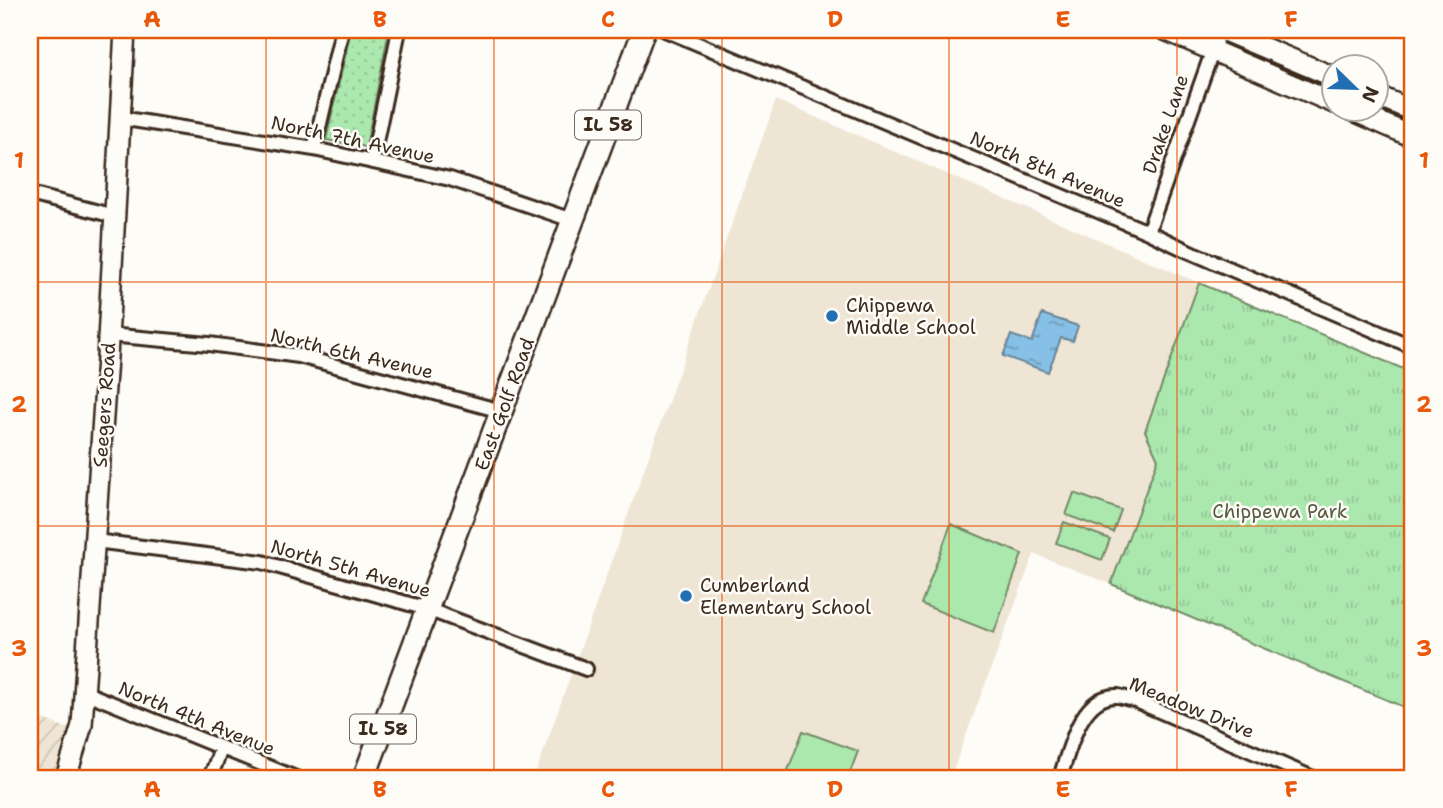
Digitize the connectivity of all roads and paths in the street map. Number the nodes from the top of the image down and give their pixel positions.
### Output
1 (125, 30) edge
2 (342, 30) edge
3 (399, 30) edge
4 (644, 30) edge
5 (666, 30) edge
6 (1165, 30) edge
7 (1221, 30) edge
8 (1212, 50) junction
9 (1320, 71) edge
10 (1320, 97) edge
11 (1390, 101) edge
12 (1413, 111) edge
13 (120, 118) junction
14 (1379, 122) edge
15 (1413, 137) edge
16 (314, 149) junction
17 (372, 162) junction
18 (30, 194) edge
19 (114, 216) junction
20 (572, 220) junction
21 (1148, 232) junction
22 (108, 335) junction
23 (1413, 347) edge
24 (501, 411) junction
25 (95, 541) junction
26 (428, 609) junction
27 (586, 669) dead end
28 (84, 692) junction
29 (221, 749) junction
30 (66, 778) edge
31 (211, 778) edge
32 (296, 778) edge
33 (364, 778) edge
34 (1060, 778) edge
35 (1313, 778) edge

1 - 13 street, Seegers Road
2 - 16 street
3 - 17 street
4 - 20 main road, East Golf Road / IL 58
5 - 21 street, North 8th Avenue
6 - 8 street
7 - 8 street, Drake Lane
7 - 9 street
8 - 10 street
8 - 21 street, Drake Lane
11 - 12 street
13 - 16 street, North 7th Avenue
13 - 19 street, Seegers Road
14 - 15 street
16 - 17 street, North 7th Avenue
17 - 20 street, North 7th Avenue
18 - 19 street
19 - 22 street, Seegers Road
20 - 24 main road, East Golf Road / IL 58
21 - 23 street, North 8th Avenue
22 - 24 street, North 6th Avenue
22 - 25 street, Seegers Road
24 - 26 main road, East Golf Road / IL 58
25 - 26 street, North 5th Avenue
25 - 28 street, Seegers Road
26 - 27 street, North 5th Avenue
26 - 33 main road, East Golf Road / IL 58
28 - 29 street, North 4th Avenue
28 - 30 street, Seegers Road
29 - 31 street
29 - 32 street, North 4th Avenue
34 - 35 street, Meadow Drive

